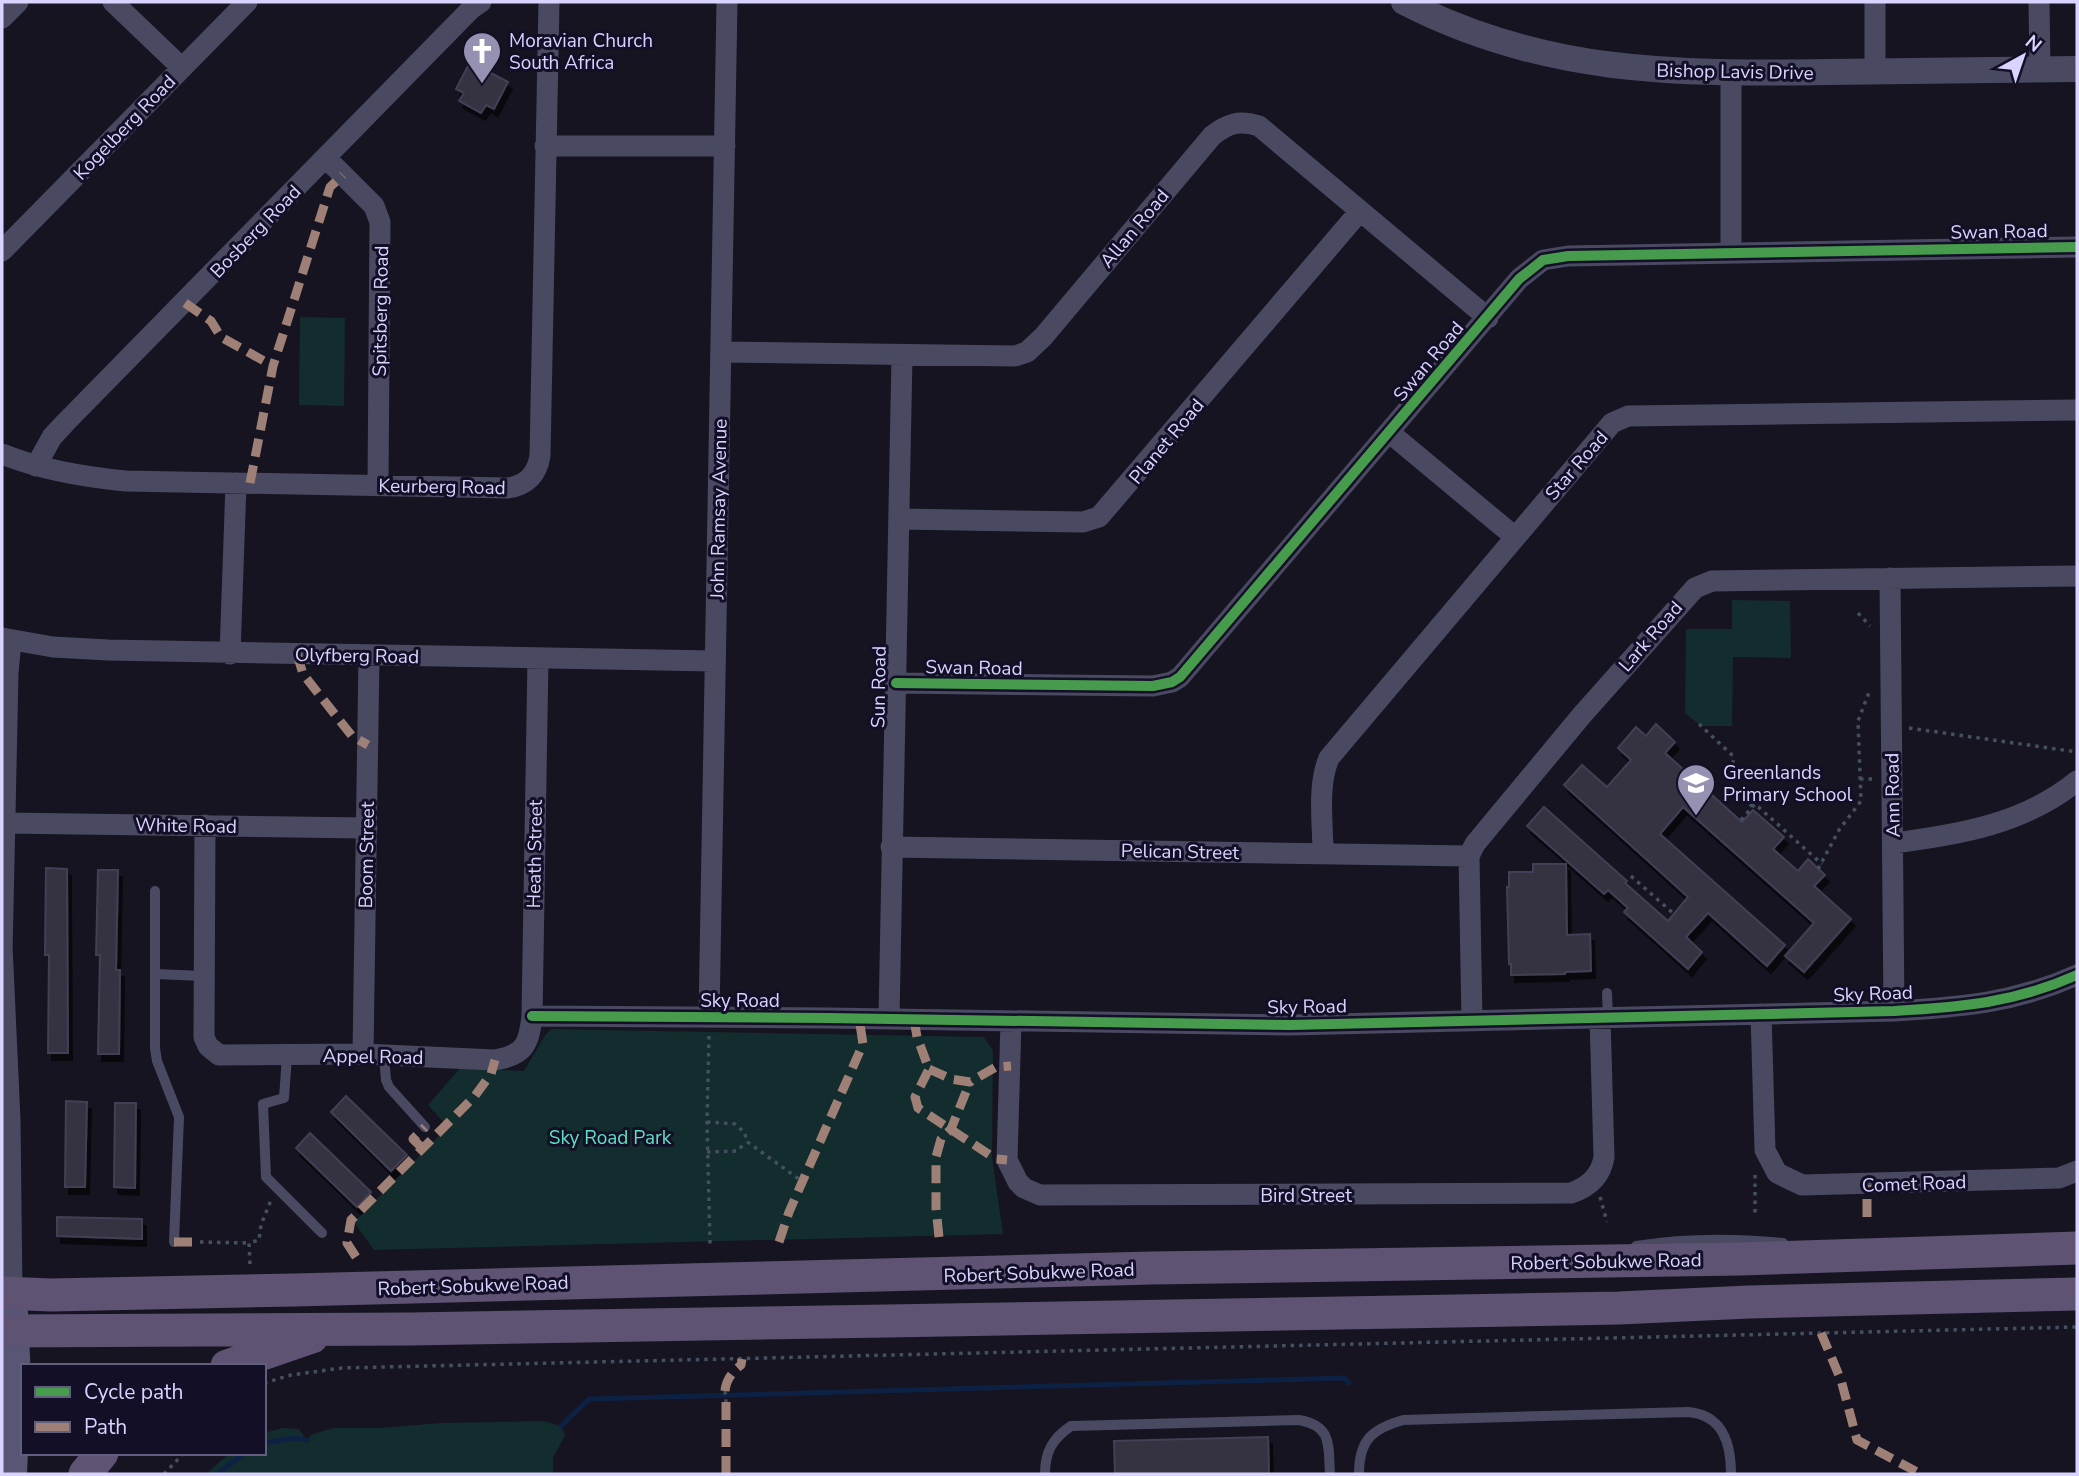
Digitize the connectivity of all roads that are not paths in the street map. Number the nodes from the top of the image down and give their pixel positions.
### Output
1 (18, 2) edge
2 (113, 2) edge
3 (247, 2) edge
4 (481, 2) edge
5 (549, 2) edge
6 (727, 2) edge
7 (1404, 2) edge
8 (1875, 2) edge
9 (2039, 2) edge
10 (2, 18) edge
11 (182, 68) junction
12 (2040, 69) junction
13 (2077, 69) edge
14 (1875, 72) junction
15 (1731, 73) junction
16 (545, 146) junction
17 (725, 146) junction
18 (326, 158) junction
19 (1360, 211) junction
20 (2077, 247) edge
21 (2, 251) edge
22 (1731, 253) junction
23 (1488, 318) junction
24 (721, 352) junction
25 (902, 356) junction
26 (2077, 410) edge
27 (1390, 433) junction
28 (2, 454) edge
29 (36, 466) junction
30 (236, 482) junction
31 (378, 486) junction
32 (900, 519) junction
33 (1515, 537) junction
34 (2077, 576) edge
35 (1890, 578) junction
36 (6, 639) edge
37 (230, 654) junction
38 (369, 655) junction
39 (538, 658) junction
40 (714, 661) junction
41 (895, 683) junction
42 (2077, 781) edge
43 (5, 823) junction
44 (205, 825) junction
45 (367, 828) junction
46 (1893, 843) junction
47 (891, 846) junction
48 (1323, 854) junction
49 (1469, 856) junction
50 (155, 891) dead end
51 (2, 945) edge
52 (2, 954) edge
53 (155, 974) junction
54 (2077, 975) edge
55 (204, 976) junction
56 (1606, 993) dead end
57 (1894, 1011) junction
58 (1761, 1014) junction
59 (531, 1016) junction
60 (1604, 1017) junction
61 (889, 1018) junction
62 (1011, 1021) junction
63 (1472, 1021) junction
64 (709, 1022) junction
65 (522, 1048) joint
66 (374, 1055) junction
67 (287, 1056) junction
68 (425, 1127) dead end
69 (2077, 1171) edge
70 (322, 1233) dead end
71 (174, 1242) dead end
72 (1791, 1243) dead end
73 (1803, 1245) dead end
74 (2077, 1248) edge
75 (1851, 1256) junction
76 (1554, 1262) junction
77 (236, 1279) dead end
78 (165, 1281) dead end
79 (295, 1290) junction
80 (7, 1293) edge
81 (98, 1294) junction
82 (2077, 1294) edge
83 (8, 1330) edge
84 (330, 1330) junction
85 (233, 1364) edge
86 (100, 1455) edge
87 (12, 1474) edge
88 (85, 1474) edge
89 (1045, 1474) edge
90 (1330, 1474) edge
91 (1359, 1474) edge
92 (1731, 1474) edge

1 - 10 street
2 - 11 street
3 - 11 street, Kogelberg Road
4 - 18 street, Bosberg Road
5 - 16 street, Keurberg Road
6 - 17 street, John Ramsay Avenue
7 - 15 street, Bishop Lavis Drive
8 - 14 street
9 - 12 street
11 - 21 street, Kogelberg Road
12 - 13 street, Bishop Lavis Drive
12 - 14 street, Bishop Lavis Drive
14 - 15 street, Bishop Lavis Drive
15 - 22 street
16 - 17 street
16 - 31 street, Keurberg Road
17 - 24 street, John Ramsay Avenue
18 - 29 street, Bosberg Road
18 - 31 street, Spitsberg Road
19 - 23 street, Allan Road
19 - 25 street, Allan Road
19 - 32 street, Planet Road
20 - 22 street, Swan Road
22 - 23 street, Swan Road
23 - 27 street, Swan Road
24 - 25 street, Allan Road
24 - 40 street, John Ramsay Avenue
25 - 32 street, Sun Road
26 - 33 street, Star Road
27 - 33 street
27 - 41 street, Swan Road
28 - 29 street, Keurberg Road
29 - 30 street, Keurberg Road
30 - 31 street, Keurberg Road
30 - 37 street
32 - 41 street, Sun Road
33 - 48 street, Star Road
34 - 35 street, Lark Road
35 - 46 street, Ann Road
35 - 49 street, Lark Road
36 - 37 street, Olyfberg Road
36 - 43 street
37 - 38 street, Olyfberg Road
38 - 39 street, Olyfberg Road
38 - 45 street, Boom Street
39 - 40 street, Olyfberg Road
39 - 59 street, Heath Street
40 - 64 street, John Ramsay Avenue
41 - 47 street, Sun Road
42 - 46 street
43 - 44 street, White Road
43 - 51 street
44 - 45 street, White Road
44 - 55 street
45 - 66 street, Boom Street
46 - 57 street, Ann Road
47 - 48 street, Pelican Street
47 - 61 street, Sun Road
48 - 49 street, Pelican Street
49 - 63 street
50 - 53 lane
51 - 52 street
51 - 80 street
53 - 55 lane
53 - 71 lane
54 - 57 street, Sky Road
55 - 67 street, Appel Road
56 - 60 lane
57 - 58 street, Sky Road
58 - 60 street, Sky Road
58 - 69 street, Comet Road
59 - 64 street, Sky Road
59 - 65 street, Heath Street
60 - 62 street, Bird Street
60 - 63 street, Sky Road
61 - 62 street, Sky Road
61 - 64 street, Sky Road
62 - 63 street, Sky Road
65 - 66 street, Appel Road
66 - 67 street, Appel Road
66 - 68 lane
67 - 70 lane
72 - 76 lane
73 - 75 lane
74 - 75 main road, Robert Sobukwe Road
75 - 76 main road, Robert Sobukwe Road
76 - 79 main road, Robert Sobukwe Road
77 - 79 lane
78 - 81 lane
79 - 81 main road, Robert Sobukwe Road
80 - 81 main road, Robert Sobukwe Road
80 - 83 main road
82 - 84 main road
83 - 84 main road
83 - 87 main road
84 - 85 main road
86 - 88 main road
89 - 90 lane
91 - 92 lane

